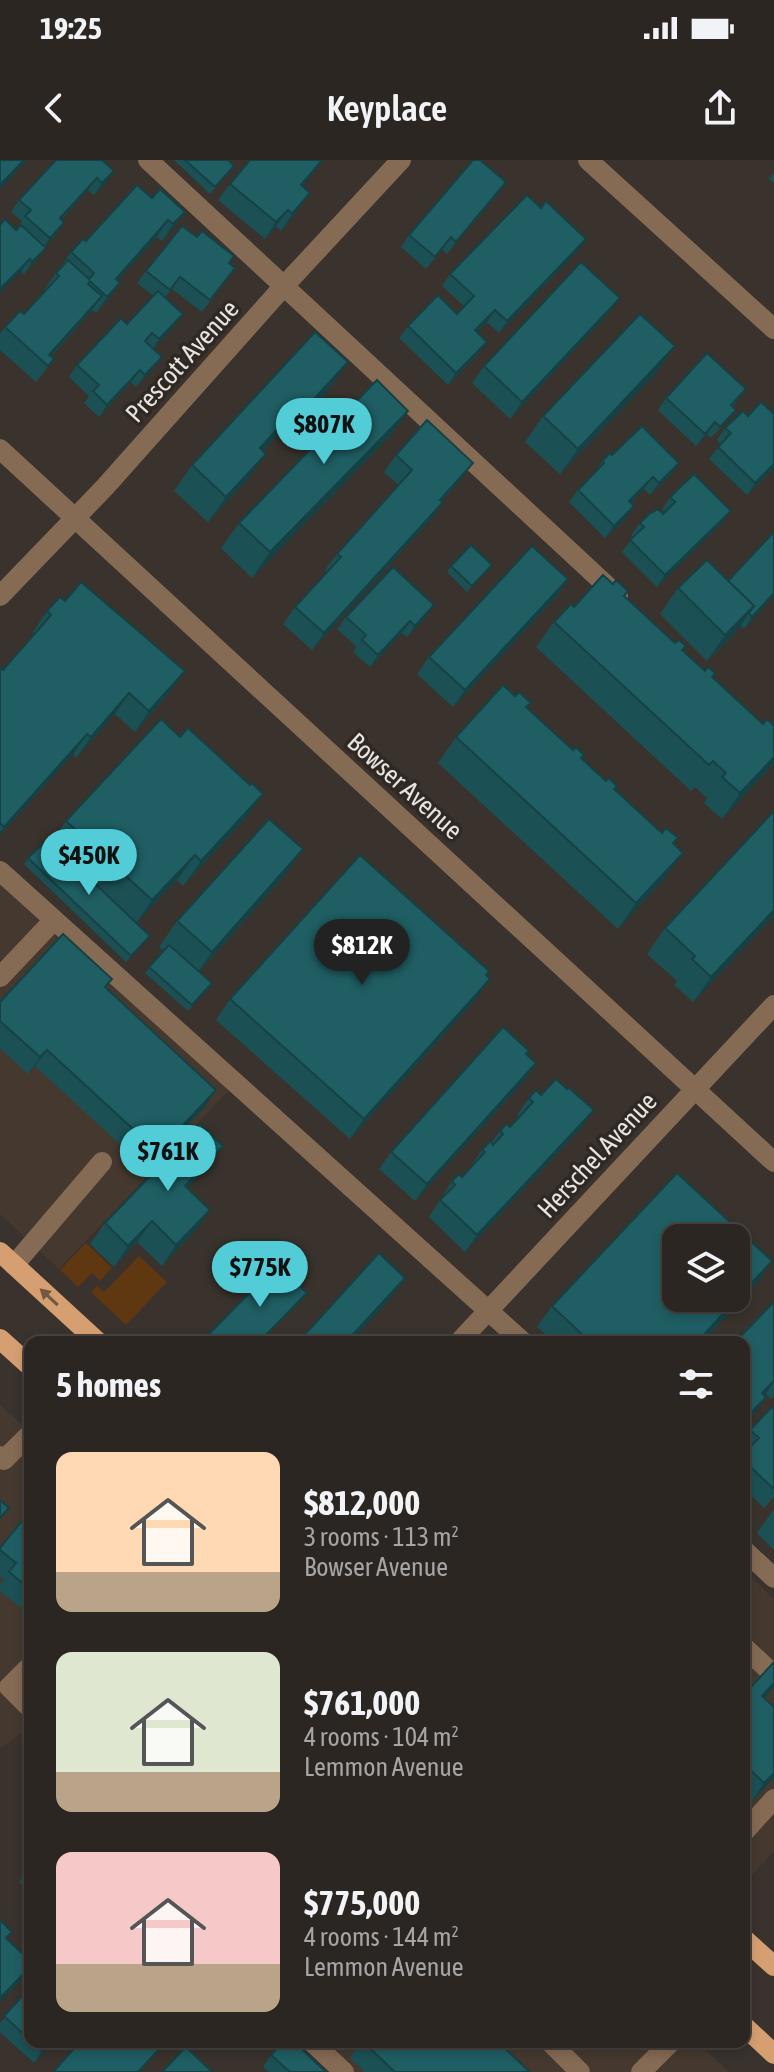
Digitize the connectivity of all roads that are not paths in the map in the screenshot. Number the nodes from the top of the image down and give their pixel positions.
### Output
1 (148, 160) edge
2 (401, 160) edge
3 (588, 160) edge
4 (283, 287) junction
5 (774, 329) edge
6 (0, 449) edge
7 (75, 519) junction
8 (0, 596) edge
9 (635, 611) edge
10 (0, 871) edge
11 (54, 920) junction
12 (0, 977) edge
13 (774, 1005) edge
14 (695, 1088) junction
15 (102, 1162) dead end
16 (774, 1162) edge
17 (7, 1258) edge
18 (489, 1310) junction
19 (92, 1336) edge
20 (465, 1336) edge
21 (517, 1336) edge
22 (0, 1339) edge
23 (24, 1361) edge
24 (24, 1440) edge
25 (0, 1456) edge
26 (750, 1556) edge
27 (774, 1578) edge
28 (750, 1653) edge
29 (24, 1670) edge
30 (774, 1675) edge
31 (5, 1683) edge
32 (24, 1702) edge
33 (774, 1799) edge
34 (750, 1825) edge
35 (750, 1944) edge
36 (774, 1966) edge
37 (750, 2032) edge
38 (318, 2048) edge
39 (556, 2048) edge
40 (666, 2048) edge
41 (774, 2054) edge
42 (648, 2070) edge
43 (344, 2072) edge
44 (580, 2072) edge

1 - 4 street
2 - 4 street, Prescott Avenue
3 - 5 street
4 - 7 street, Prescott Avenue
4 - 9 street
6 - 7 street, Bowser Avenue
7 - 8 street, Prescott Avenue
7 - 14 street, Bowser Avenue
10 - 11 street
11 - 12 street
11 - 18 street
13 - 14 street, Herschel Avenue
14 - 16 street, Bowser Avenue
14 - 18 street, Herschel Avenue
15 - 17 street
19 -> 17 main road
18 - 20 street, Herschel Avenue
18 - 21 street
22 - 23 main road
24 - 25 street
26 - 27 street
28 - 30 street
29 - 31 street
31 - 32 street
33 - 34 street
35 - 36 main road
37 - 41 main road
38 - 43 street
39 - 44 street
40 - 42 street

